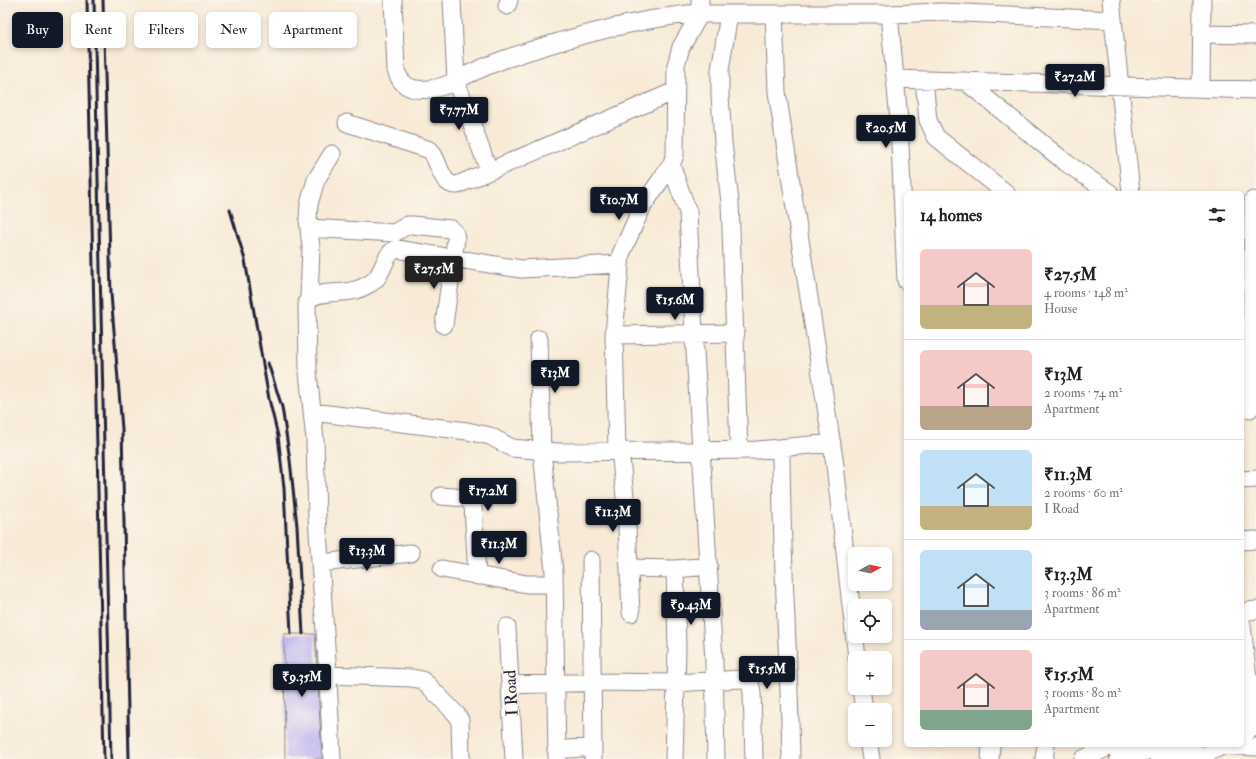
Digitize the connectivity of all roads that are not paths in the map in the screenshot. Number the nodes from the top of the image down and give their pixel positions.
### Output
1 (393, 0) edge
2 (452, 0) edge
3 (1111, 0) edge
4 (1202, 0) edge
5 (700, 7) edge
6 (729, 14) junction
7 (774, 14) junction
8 (889, 14) junction
9 (1113, 20) junction
10 (1201, 34) junction
11 (1256, 35) edge
12 (895, 79) junction
13 (924, 80) junction
14 (456, 81) junction
15 (965, 81) junction
16 (1120, 85) junction
17 (1200, 88) junction
18 (1256, 90) edge
19 (675, 91) junction
20 (347, 123) dead end
21 (332, 154) dead end
22 (671, 165) junction
23 (490, 171) junction
24 (906, 189) edge
25 (1004, 191) edge
26 (1107, 191) edge
27 (1131, 191) edge
28 (1250, 200) edge
29 (309, 228) junction
30 (453, 258) junction
31 (620, 264) junction
32 (1247, 284) edge
33 (309, 298) junction
34 (444, 325) dead end
35 (736, 333) junction
36 (614, 335) junction
37 (694, 335) junction
38 (539, 339) dead end
39 (1249, 409) edge
40 (312, 412) junction
41 (832, 443) junction
42 (781, 448) junction
43 (619, 450) junction
44 (701, 450) junction
45 (739, 450) junction
46 (542, 451) junction
47 (1256, 479) edge
48 (1244, 480) edge
49 (441, 496) dead end
50 (1256, 540) edge
51 (1244, 541) edge
52 (411, 553) dead end
53 (591, 560) dead end
54 (321, 563) junction
55 (709, 566) junction
56 (629, 568) junction
57 (442, 569) dead end
58 (675, 569) junction
59 (477, 576) junction
60 (554, 584) junction
61 (1256, 610) edge
62 (1244, 612) edge
63 (631, 613) dead end
64 (507, 627) dead end
65 (1244, 642) edge
66 (856, 651) edge
67 (328, 675) junction
68 (714, 680) junction
69 (592, 683) junction
70 (676, 683) junction
71 (555, 684) junction
72 (1249, 684) edge
73 (510, 685) junction
74 (1256, 707) edge
75 (1244, 714) edge
76 (1256, 726) edge
77 (1244, 733) edge
78 (1244, 746) edge
79 (869, 747) edge
80 (991, 747) edge
81 (1046, 747) edge
82 (1109, 747) edge
83 (1149, 747) edge
84 (1187, 747) edge
85 (1217, 747) edge
86 (1256, 747) edge
87 (593, 753) edge
88 (556, 755) edge
89 (332, 759) edge
90 (461, 759) edge
91 (514, 759) edge
92 (674, 759) edge
93 (716, 759) edge
94 (754, 759) edge
95 (791, 759) edge
96 (871, 759) edge
97 (990, 759) edge
98 (1044, 759) edge
99 (1083, 759) edge
100 (1121, 759) edge
101 (1161, 759) edge
102 (1197, 759) edge

1 - 14 street
2 - 14 street
3 - 9 street
4 - 10 street
5 - 6 street
5 - 14 street
5 - 19 street
6 - 7 street
6 - 35 street
7 - 8 street
7 - 41 street
8 - 9 street
8 - 12 street
9 - 16 street
10 - 11 street
10 - 17 street
12 - 13 street
12 - 24 street
13 - 15 street
13 - 25 street
14 - 23 street
15 - 16 street
15 - 26 street
16 - 17 street
16 - 27 street
17 - 18 street
19 - 22 street
19 - 23 street
20 - 23 street
21 - 29 street
22 - 31 street
22 - 37 street
28 - 32 street
29 - 30 street
29 - 33 street
30 - 31 street
30 - 33 street
30 - 34 street
31 - 36 street
32 - 39 street
33 - 40 street
35 - 37 street
35 - 45 street
36 - 37 street
36 - 43 street
37 - 44 street
38 - 46 street
40 - 46 street
40 - 54 street
41 - 42 street
41 - 66 street
42 - 45 street
42 - 95 street
43 - 44 street
43 - 46 street
43 - 56 street
44 - 45 street
44 - 55 street
46 - 60 street
47 - 48 street
49 - 59 street
50 - 51 street
52 - 54 street
53 - 69 street
54 - 67 street
55 - 58 street
55 - 68 street
56 - 58 street
56 - 63 street
57 - 59 street
58 - 70 street
59 - 60 street
60 - 71 street
61 - 62 street
64 - 73 street, I Road
65 - 72 street
67 - 89 street
67 - 90 street
68 - 70 street
68 - 93 street
68 - 94 street
69 - 70 street
69 - 71 street
69 - 87 street
70 - 92 street
71 - 73 street
71 - 88 street
73 - 91 street, I Road
74 - 75 main road
76 - 77 street
78 - 86 street
79 - 96 street
80 - 97 street
81 - 98 street
82 - 99 street
83 - 100 main road
84 - 101 main road
85 - 102 street
87 - 88 street

